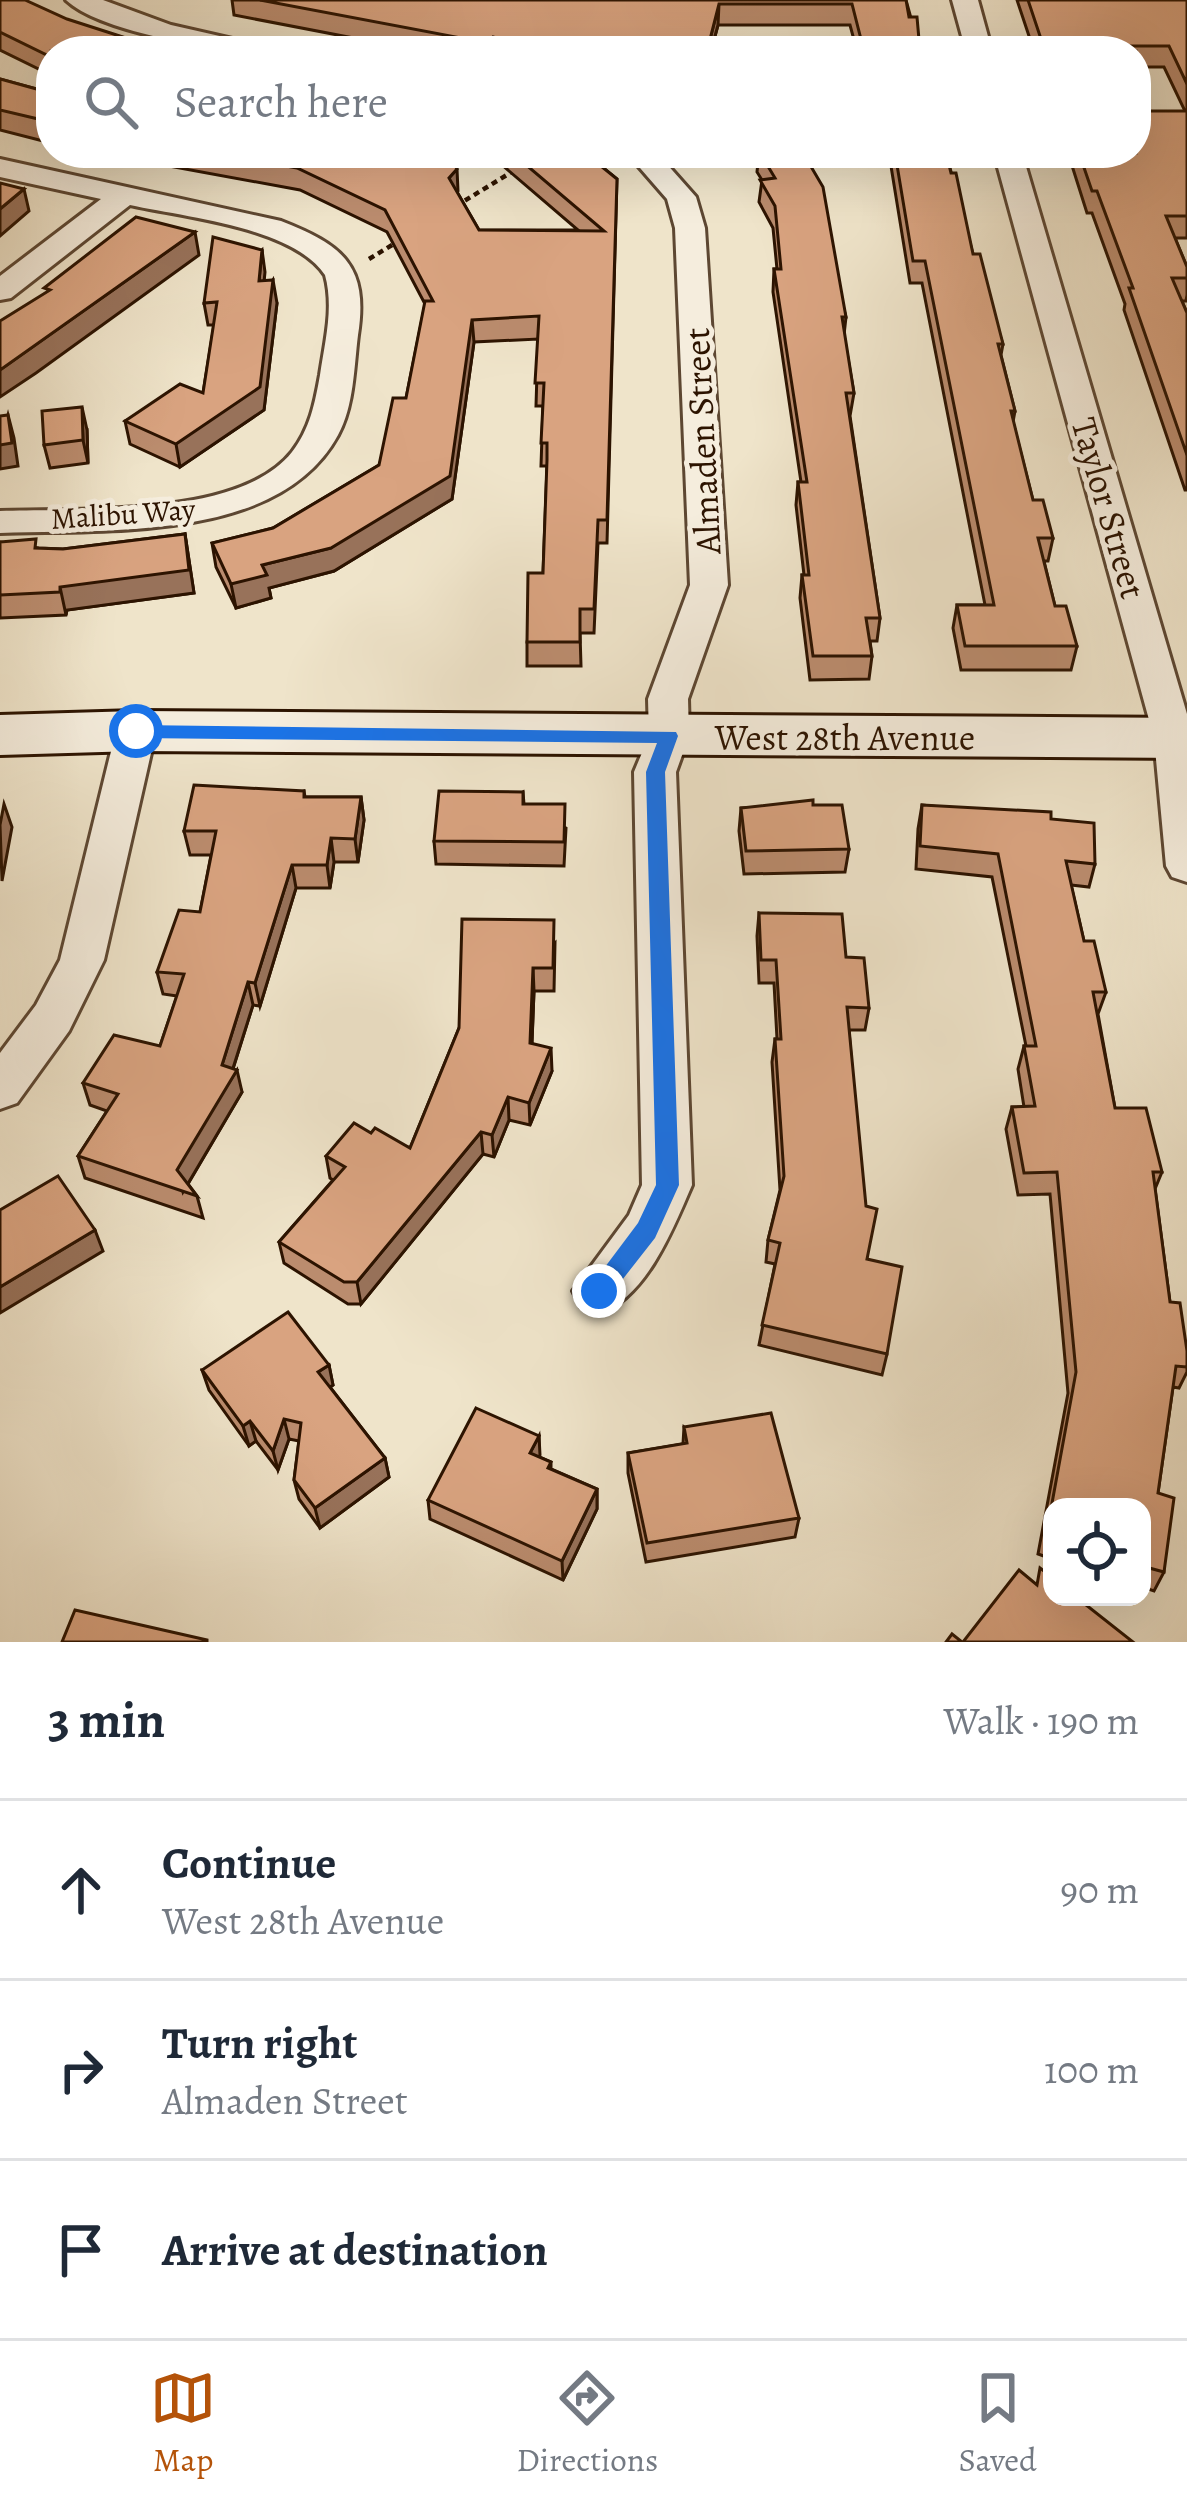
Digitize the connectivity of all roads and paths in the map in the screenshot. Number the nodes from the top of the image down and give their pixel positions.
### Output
1 (79, 0) edge
2 (964, 0) edge
3 (192, 36) edge
4 (975, 36) edge
5 (0, 168) edge
6 (516, 168) edge
7 (655, 168) edge
8 (1012, 168) edge
9 (123, 196) junction
10 (442, 214) edge
11 (402, 239) edge
12 (342, 276) junction
13 (0, 291) edge
14 (0, 522) edge
15 (136, 731) junction
16 (0, 735) edge
17 (669, 736) junction
18 (1180, 738) edge
19 (1187, 866) edge
20 (0, 1090) edge
21 (599, 1291) dead end

1 - 3 street
2 - 4 street
5 - 9 street
6 - 10 path
7 - 17 street, Almaden Street
8 - 18 street, Taylor Street
9 - 12 street
9 - 13 street
11 - 12 path
12 - 14 street, Malibu Way
15 - 16 main road, West 28th Avenue
15 - 17 main road, West 28th Avenue
15 - 20 street
17 - 18 main road, West 28th Avenue
17 - 21 street, Almaden Street
18 - 19 street, Taylor Street

